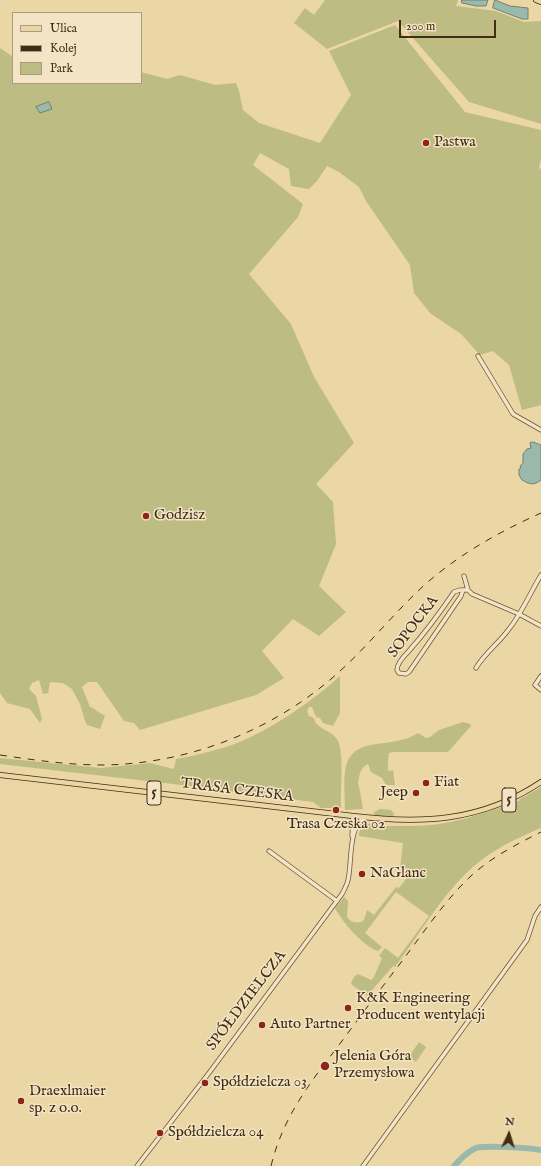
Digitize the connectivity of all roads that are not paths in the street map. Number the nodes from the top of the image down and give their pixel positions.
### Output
1 (536, 0) edge
2 (541, 2) edge
3 (478, 356) dead end
4 (541, 430) edge
5 (541, 575) edge
6 (464, 576) dead end
7 (463, 590) junction
8 (468, 590) junction
9 (519, 614) junction
10 (541, 626) edge
11 (476, 668) dead end
12 (541, 676) edge
13 (541, 690) edge
14 (0, 775) edge
15 (541, 782) edge
16 (353, 816) junction
17 (366, 818) junction
18 (356, 828) junction
19 (353, 839) junction
20 (269, 851) dead end
21 (337, 900) junction
22 (541, 907) edge
23 (137, 1166) edge
24 (363, 1166) edge

1 - 2 main road
3 - 4 street
5 - 9 street
6 - 8 street
7 - 7 street, SOPOCKA
7 - 8 street
8 - 9 street
9 - 10 street
9 - 11 street
12 - 13 street
14 - 16 main road, TRASA CZESKA / 5
15 - 17 main road, 5
16 - 17 main road, 5
16 - 18 street, SPÓŁDZIELCZA
16 - 19 street, SPÓŁDZIELCZA
17 - 18 street, SPÓŁDZIELCZA
18 - 19 street, SPÓŁDZIELCZA
19 - 21 street, SPÓŁDZIELCZA
20 - 21 street
21 - 23 street, SPÓŁDZIELCZA
22 - 24 street

